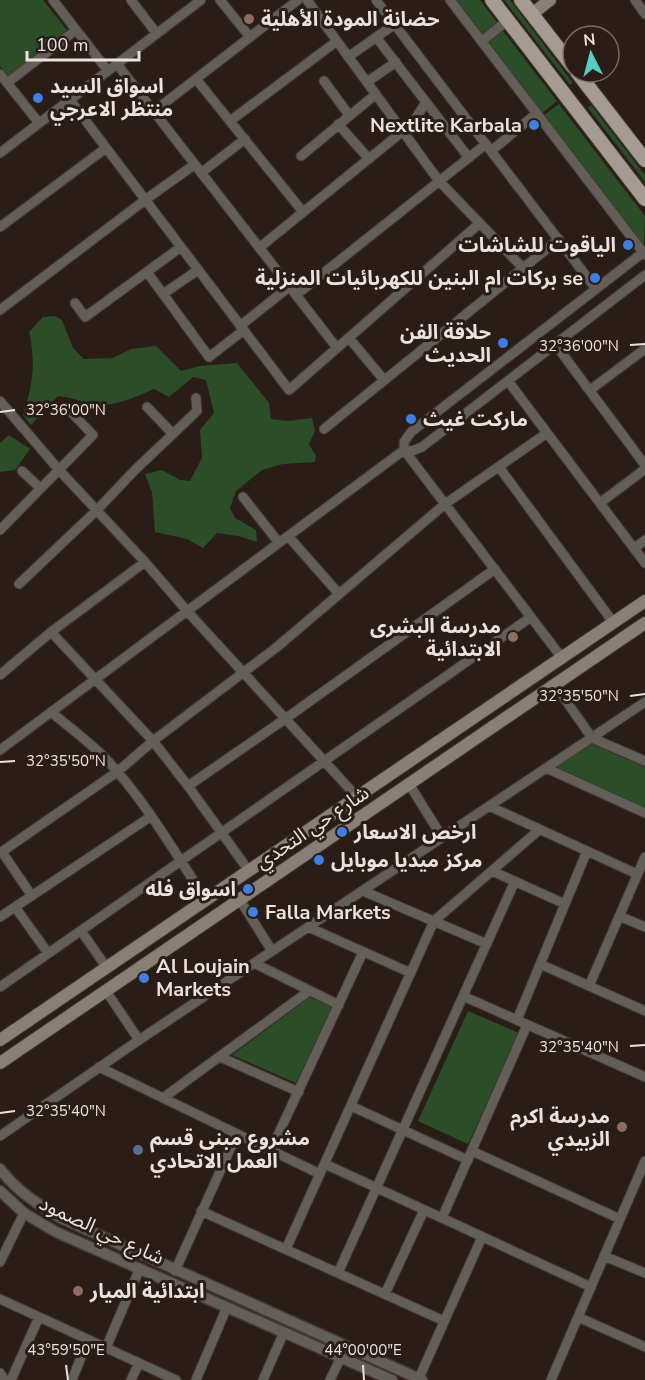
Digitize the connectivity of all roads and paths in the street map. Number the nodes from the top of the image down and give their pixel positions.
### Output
1 (53, 0) edge
2 (131, 0) edge
3 (201, 0) edge
4 (220, 0) edge
5 (298, 0) edge
6 (307, 0) edge
7 (391, 0) edge
8 (450, 0) edge
9 (492, 0) edge
10 (522, 0) edge
11 (550, 0) edge
12 (635, 0) edge
13 (379, 4) edge
14 (532, 14) junction
15 (645, 14) edge
16 (508, 20) junction
17 (394, 24) junction
18 (76, 30) junction
19 (157, 34) junction
20 (250, 37) junction
21 (376, 37) junction
22 (337, 41) junction
23 (482, 41) junction
24 (561, 51) edge
25 (348, 57) junction
26 (396, 62) junction
27 (117, 64) junction
28 (108, 71) junction
29 (0, 74) edge
30 (196, 79) junction
31 (324, 81) dead end
32 (367, 82) junction
33 (7, 83) junction
34 (579, 84) edge
35 (586, 84) edge
36 (562, 92) junction
37 (593, 93) junction
38 (376, 94) junction
39 (70, 100) junction
40 (426, 102) junction
41 (575, 108) junction
42 (153, 112) junction
43 (537, 113) junction
44 (349, 115) junction
45 (230, 121) junction
46 (39, 123) junction
47 (338, 124) junction
48 (403, 131) junction
49 (245, 139) junction
50 (489, 147) junction
51 (106, 148) junction
52 (0, 153) edge
53 (301, 156) dead end
54 (469, 158) junction
55 (369, 159) junction
56 (645, 160) edge
57 (194, 165) junction
58 (201, 173) junction
59 (439, 181) junction
60 (645, 199) edge
61 (145, 200) junction
62 (303, 212) junction
63 (480, 223) junction
64 (0, 227) edge
65 (559, 239) junction
66 (181, 247) junction
67 (259, 248) junction
68 (644, 253) edge
69 (522, 268) junction
70 (198, 270) junction
71 (147, 272) junction
72 (645, 275) edge
73 (289, 287) junction
74 (596, 289) junction
75 (163, 294) junction
76 (296, 295) junction
77 (75, 303) dead end
78 (0, 310) edge
79 (242, 328) junction
80 (349, 338) junction
81 (555, 344) junction
82 (337, 348) junction
83 (645, 350) edge
84 (384, 380) junction
85 (508, 381) junction
86 (590, 390) junction
87 (196, 398) dead end
88 (0, 401) edge
89 (147, 407) dead end
90 (70, 411) dead end
91 (324, 429) dead end
92 (547, 433) junction
93 (173, 434) junction
94 (404, 450) junction
95 (499, 467) junction
96 (645, 467) edge
97 (59, 470) junction
98 (22, 471) dead end
99 (40, 488) junction
100 (243, 497) dead end
101 (600, 503) junction
102 (445, 504) junction
103 (96, 511) junction
104 (0, 530) edge
105 (288, 536) junction
106 (645, 540) edge
107 (279, 543) junction
108 (635, 548) junction
109 (145, 562) junction
110 (645, 563) edge
111 (495, 569) junction
112 (19, 584) dead end
113 (339, 594) junction
114 (645, 601) edge
115 (187, 611) junction
116 (531, 617) junction
117 (614, 622) junction
118 (645, 624) edge
119 (51, 632) junction
120 (598, 632) junction
121 (611, 647) junction
122 (576, 648) junction
123 (561, 658) junction
124 (588, 663) junction
125 (243, 673) junction
126 (0, 675) edge
127 (96, 679) junction
128 (555, 684) junction
129 (498, 701) junction
130 (645, 702) edge
131 (51, 712) junction
132 (510, 715) junction
133 (285, 719) junction
134 (467, 721) junction
135 (476, 738) junction
136 (592, 738) junction
137 (153, 741) junction
138 (0, 750) edge
139 (323, 761) junction
140 (645, 761) edge
141 (546, 768) junction
142 (117, 772) junction
143 (410, 784) junction
144 (188, 786) junction
145 (357, 797) junction
146 (489, 806) junction
147 (645, 813) edge
148 (150, 817) junction
149 (539, 830) junction
150 (221, 833) junction
151 (442, 837) junction
152 (586, 851) junction
153 (1, 852) edge
154 (645, 857) edge
155 (180, 861) junction
156 (249, 871) junction
157 (492, 871) junction
158 (638, 874) junction
159 (515, 881) junction
160 (363, 891) junction
161 (32, 896) junction
162 (206, 900) junction
163 (240, 900) junction
164 (565, 904) junction
165 (15, 907) junction
166 (619, 916) junction
167 (0, 917) edge
168 (434, 921) junction
169 (308, 927) junction
170 (645, 927) edge
171 (81, 931) junction
172 (487, 944) junction
173 (272, 951) junction
174 (363, 952) junction
175 (48, 954) junction
176 (254, 963) junction
177 (540, 964) junction
178 (106, 968) junction
179 (411, 973) junction
180 (589, 986) junction
181 (0, 987) edge
182 (106, 991) junction
183 (309, 991) junction
184 (463, 996) junction
185 (339, 1005) junction
186 (644, 1006) edge
187 (517, 1020) junction
188 (527, 1025) junction
189 (0, 1040) edge
190 (139, 1040) junction
191 (220, 1057) junction
192 (0, 1064) edge
193 (99, 1067) junction
194 (645, 1077) edge
195 (299, 1092) junction
196 (163, 1098) junction
197 (351, 1106) junction
198 (403, 1130) junction
199 (237, 1134) junction
200 (0, 1136) edge
201 (272, 1150) junction
202 (470, 1156) junction
203 (645, 1161) edge
204 (325, 1164) junction
205 (0, 1169) edge
206 (320, 1174) junction
207 (376, 1188) junction
208 (0, 1191) edge
209 (424, 1210) junction
210 (201, 1211) junction
211 (24, 1213) junction
212 (442, 1218) junction
213 (620, 1219) junction
214 (482, 1237) junction
215 (286, 1249) junction
216 (604, 1256) junction
217 (0, 1263) edge
218 (140, 1268) junction
219 (180, 1273) junction
220 (338, 1273) junction
221 (645, 1273) edge
222 (205, 1284) junction
223 (180, 1286) junction
224 (591, 1287) junction
225 (199, 1294) junction
226 (385, 1294) junction
227 (0, 1299) edge
228 (227, 1307) junction
229 (39, 1317) junction
230 (578, 1317) junction
231 (444, 1321) junction
232 (284, 1332) junction
233 (88, 1340) junction
234 (645, 1347) edge
235 (106, 1348) junction
236 (341, 1357) junction
237 (139, 1363) junction
238 (0, 1373) edge
239 (420, 1379) edge
240 (5, 1380) edge
241 (11, 1380) edge
242 (72, 1380) edge
243 (131, 1380) edge
244 (176, 1380) edge
245 (196, 1380) edge
246 (263, 1380) edge
247 (330, 1380) edge
248 (392, 1380) edge
249 (551, 1380) edge

1 - 18 street
2 - 19 street
3 - 19 street
4 - 20 street
5 - 20 street
6 - 22 street
7 - 13 street
8 - 23 street
9 - 16 main road
10 - 14 main road
11 - 14 main road
12 - 15 street
13 - 17 street
14 - 24 main road
16 - 23 street
16 - 36 main road
17 - 21 street
17 - 50 street
18 - 28 street
18 - 33 street
19 - 27 street
20 - 30 street
21 - 25 street
21 - 26 street
22 - 25 street
22 - 45 street
23 - 43 street
25 - 32 street
26 - 32 street
26 - 40 street
27 - 28 street
27 - 42 street
28 - 39 street
29 - 33 street
30 - 42 street
30 - 45 street
31 - 44 street
32 - 38 street
33 - 46 street
34 - 36 main road
35 - 37 main road
36 - 41 main road
37 - 41 main road
37 - 56 main road
38 - 44 street
38 - 48 street
39 - 46 street
39 - 51 street
40 - 48 street
40 - 54 street
41 - 60 main road
42 - 57 street
43 - 50 street
43 - 68 street
44 - 47 street
45 - 49 street
46 - 52 street
47 - 53 street
47 - 55 street
48 - 55 street
48 - 59 street
49 - 58 street
49 - 62 street
50 - 54 street
50 - 65 street
51 - 61 street
51 - 64 street
54 - 59 street
55 - 62 street
57 - 58 street
57 - 61 street
58 - 67 street
59 - 63 street
59 - 76 street
61 - 66 street
61 - 78 street
62 - 67 street
63 - 69 street
63 - 80 street
65 - 69 street
65 - 74 street
66 - 70 street
66 - 71 street
67 - 73 street
68 - 74 street
69 - 84 street
70 - 75 street
70 - 79 street
71 - 75 street
71 - 77 street
72 - 81 street
73 - 76 street
73 - 79 street
74 - 94 street
75 - 79 street
76 - 82 street
79 - 82 street
80 - 82 street
80 - 84 street
81 - 85 street
81 - 86 street
83 - 86 street
84 - 91 street
85 - 92 street
85 - 94 street
86 - 96 street
87 - 93 street
88 - 97 street
89 - 93 street
90 - 97 street
92 - 95 street
92 - 101 street
93 - 103 street
94 - 102 street
94 - 105 street
95 - 102 street
95 - 117 street
96 - 101 street
97 - 99 street
97 - 103 street
98 - 99 street
99 - 104 street
100 - 107 street
101 - 108 street
102 - 111 street
102 - 113 street
103 - 109 street
103 - 112 street
105 - 107 street
105 - 113 street
106 - 108 street
107 - 115 street
108 - 110 street
109 - 115 street
109 - 119 street
111 - 116 street
111 - 133 street
113 - 125 street
114 - 117 main road, شارع حي التحدي
115 - 125 street
115 - 127 street
116 - 123 street
116 - 139 street
117 - 120 main road, شارع حي التحدي
118 - 121 main road, شارع حي التحدي
119 - 126 street
119 - 127 street
120 - 121 main road
120 - 122 main road, شارع حي التحدي
121 - 124 main road, شارع حي التحدي
122 - 123 main road, شارع حي التحدي
122 - 124 main road
123 - 129 main road, شارع حي التحدي
124 - 128 main road, شارع حي التحدي
125 - 133 street
125 - 137 street
127 - 131 street
127 - 137 street
128 - 132 main road, شارع حي التحدي
128 - 136 street
129 - 132 main road
129 - 134 main road, شارع حي التحدي
130 - 136 street
131 - 138 street
131 - 142 street
132 - 135 main road, شارع حي التحدي
133 - 139 street
133 - 144 street
134 - 135 main road
134 - 145 main road, شارع حي التحدي
135 - 143 main road, شارع حي التحدي
136 - 140 street
136 - 141 street
137 - 142 street
137 - 144 street
139 - 145 street
139 - 150 street
141 - 146 street
141 - 147 street
142 - 148 street
142 - 153 street
143 - 151 street
143 - 163 main road, شارع حي التحدي
144 - 150 street
145 - 156 main road, شارع حي التحدي
146 - 149 street
146 - 151 street
148 - 155 street
148 - 161 street
149 - 152 street
149 - 157 street
150 - 155 street
150 - 156 street
151 - 160 street
152 - 158 street
152 - 164 street
153 - 161 street
154 - 158 street
155 - 162 street
155 - 171 street
156 - 162 main road, شارع حي التحدي
157 - 159 street
157 - 168 street
158 - 166 street
159 - 164 street
159 - 172 street
160 - 168 street
160 - 169 street
161 - 165 street
162 - 178 main road, شارع حي التحدي
163 - 173 street
163 - 182 main road, شارع حي التحدي
164 - 177 street
165 - 167 street
165 - 175 street
166 - 170 street
166 - 180 street
168 - 172 street
168 - 179 street
169 - 173 street
169 - 174 street
171 - 175 street
171 - 178 street
172 - 184 street
173 - 176 street
174 - 179 street
174 - 185 street
175 - 181 street
176 - 183 street
176 - 190 street
177 - 180 street
177 - 187 street
178 - 189 main road, شارع حي التحدي
179 - 197 street
180 - 186 street
182 - 190 street
182 - 192 main road, شارع حي التحدي
183 - 185 street
183 - 191 street
184 - 187 street
184 - 198 street
185 - 195 street
187 - 188 street
188 - 194 street
188 - 202 street
190 - 193 street
191 - 195 street
191 - 196 street
193 - 196 street
193 - 200 street
195 - 201 street
196 - 199 street
197 - 198 street
197 - 204 street
198 - 202 street
198 - 207 street
199 - 201 street
199 - 210 street
201 - 206 street
202 - 212 street
202 - 213 street
203 - 213 street
204 - 206 street
204 - 207 street
205 - 219 street
206 - 215 street
207 - 209 street
207 - 220 street
208 - 211 street, شارع حي الصمود
209 - 212 street
209 - 226 street
210 - 215 street
210 - 219 street
211 - 217 street
211 - 218 street, شارع حي الصمود
212 - 214 street
213 - 216 street
214 - 224 street
214 - 231 street
215 - 220 street
216 - 221 street
216 - 224 street
218 - 223 street, شارع حي الصمود
218 - 235 street
219 - 222 street
219 - 223 street
220 - 226 street
222 - 225 street
222 - 239 street
223 - 225 street, شارع حي الصمود
224 - 230 street
225 - 228 street, شارع حي الصمود
226 - 231 street
227 - 229 street
228 - 232 street, شارع حي الصمود
228 - 245 street
229 - 233 street
229 - 241 street
230 - 234 street
230 - 249 street
231 - 239 street
232 - 236 street, شارع حي الصمود
232 - 246 street
233 - 235 street
233 - 242 street
235 - 237 street
236 - 247 street
236 - 248 street, شارع حي الصمود
237 - 243 street
237 - 244 street
238 - 240 street

